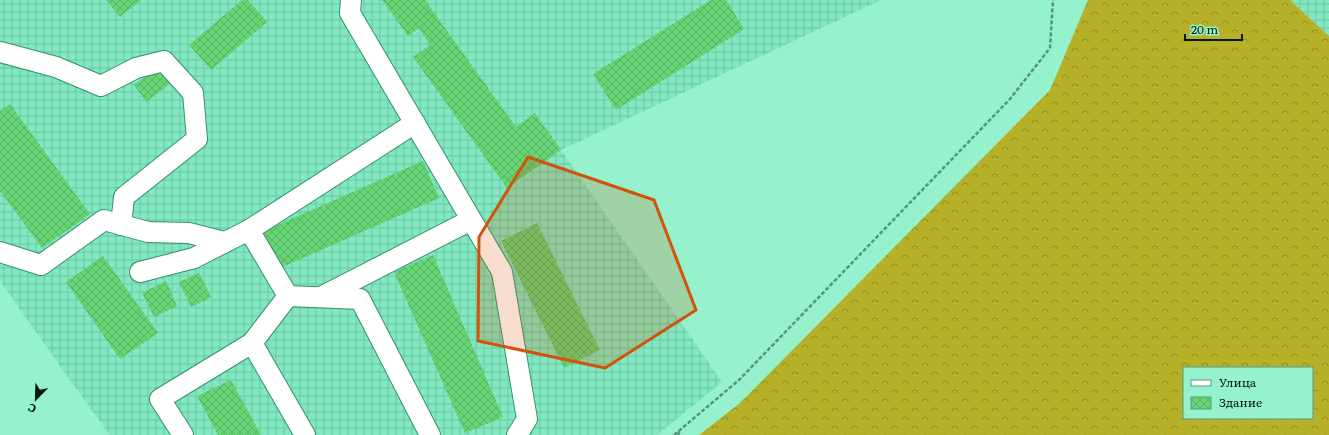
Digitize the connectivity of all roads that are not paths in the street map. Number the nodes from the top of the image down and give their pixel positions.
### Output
1 (350, 0) edge
2 (0, 52) edge
3 (415, 123) junction
4 (471, 220) junction
5 (121, 224) junction
6 (249, 230) junction
7 (224, 242) junction
8 (0, 252) edge
9 (140, 272) dead end
10 (288, 296) junction
11 (321, 297) junction
12 (252, 343) junction
13 (183, 435) edge
14 (305, 435) edge
15 (430, 435) edge
16 (517, 435) edge

1 - 3 lane
2 - 5 lane
3 - 4 lane
3 - 6 lane
4 - 11 lane
4 - 16 lane
5 - 7 lane
5 - 8 lane
6 - 7 lane
6 - 10 lane
7 - 9 lane
10 - 11 lane
10 - 12 lane
11 - 15 lane
12 - 13 lane
12 - 14 lane

